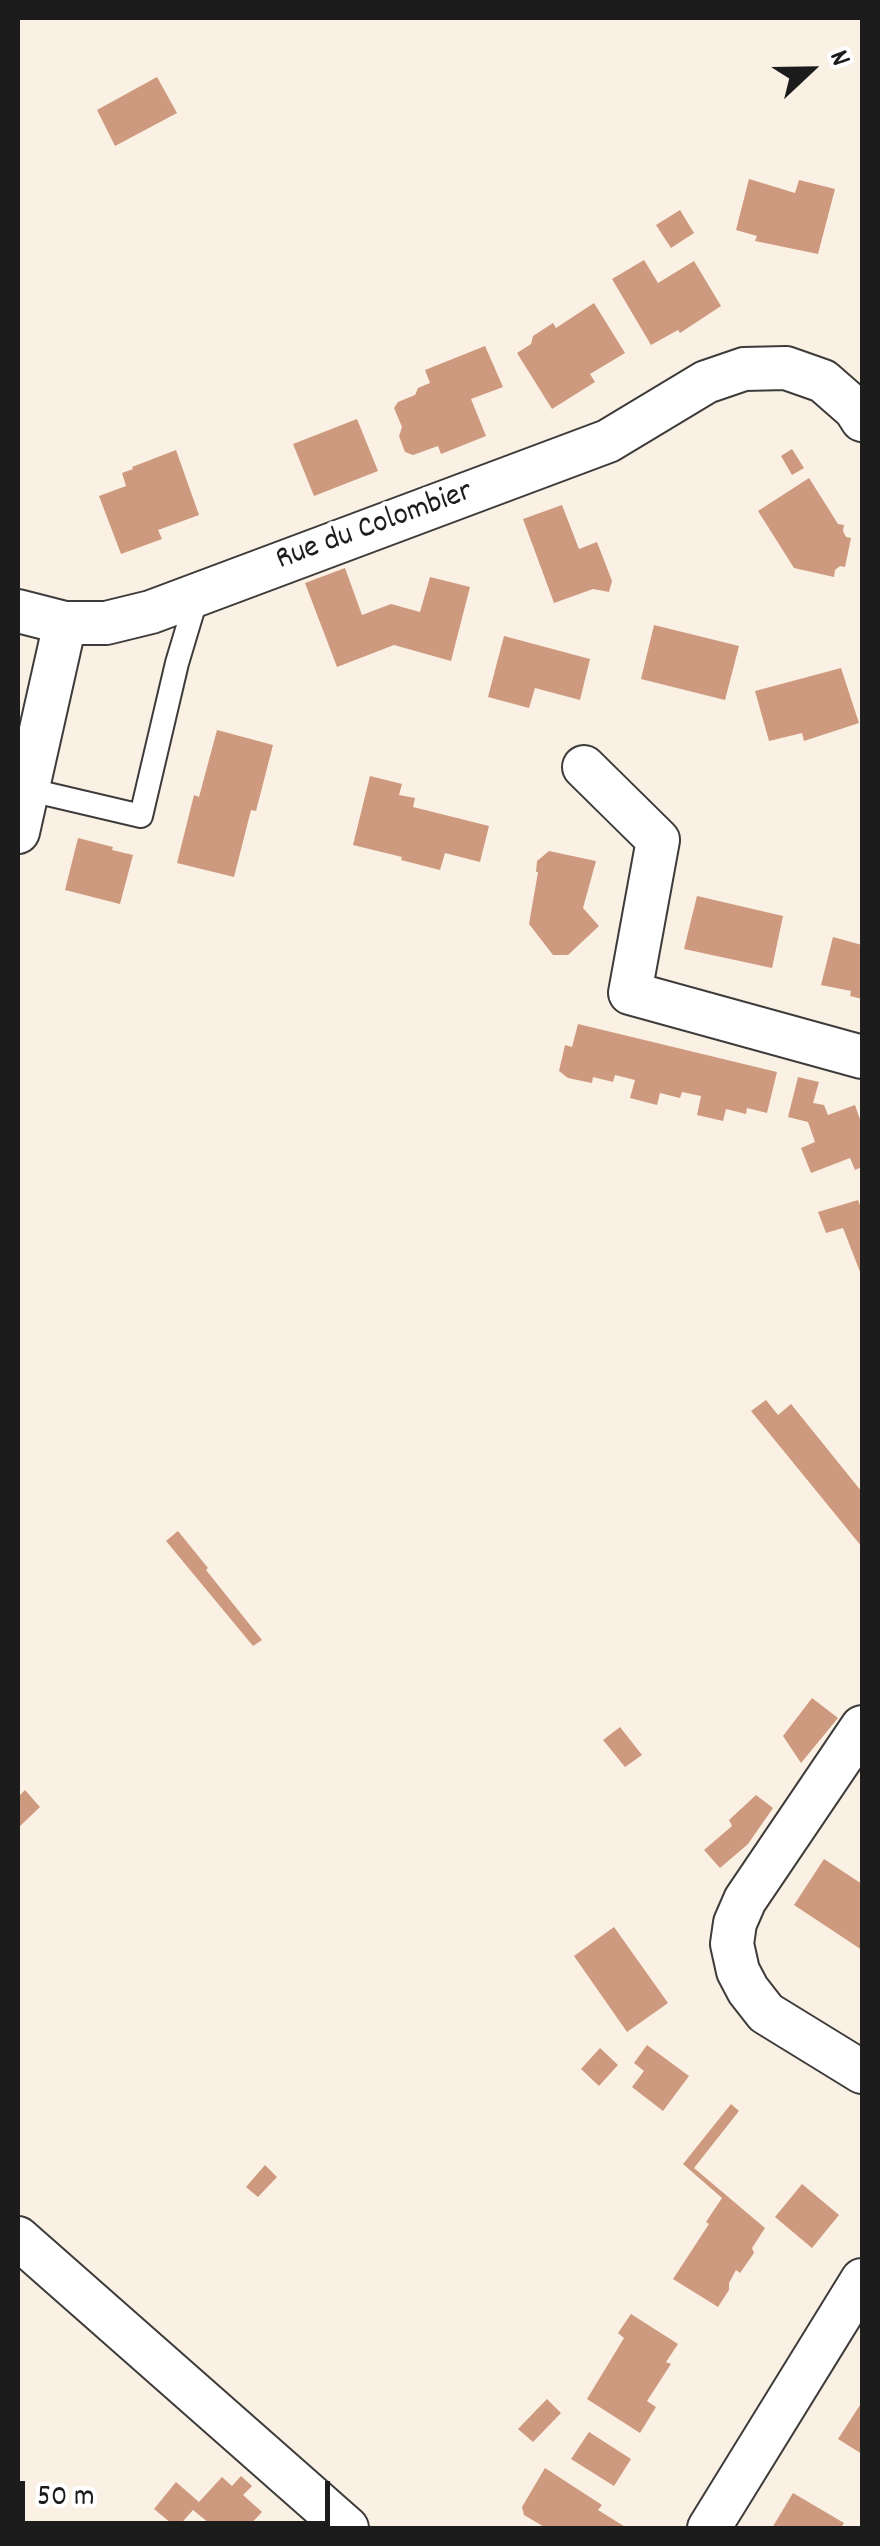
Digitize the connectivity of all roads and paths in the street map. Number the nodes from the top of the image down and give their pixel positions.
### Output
1 (862, 420) edge
2 (198, 594) junction
3 (18, 611) edge
4 (66, 623) junction
5 (584, 767) dead end
6 (26, 789) junction
7 (18, 832) edge
8 (862, 1056) edge
9 (862, 1727) edge
10 (862, 2072) edge
11 (18, 2238) edge
12 (862, 2280) edge
13 (348, 2528) edge
14 (709, 2528) edge

1 - 2 street, Rue du Colombier
2 - 4 street, Rue du Colombier
2 - 6 lane
3 - 4 street, Rue du Colombier
4 - 6 street
5 - 8 street
6 - 7 street
9 - 10 street
11 - 13 street
12 - 14 street

